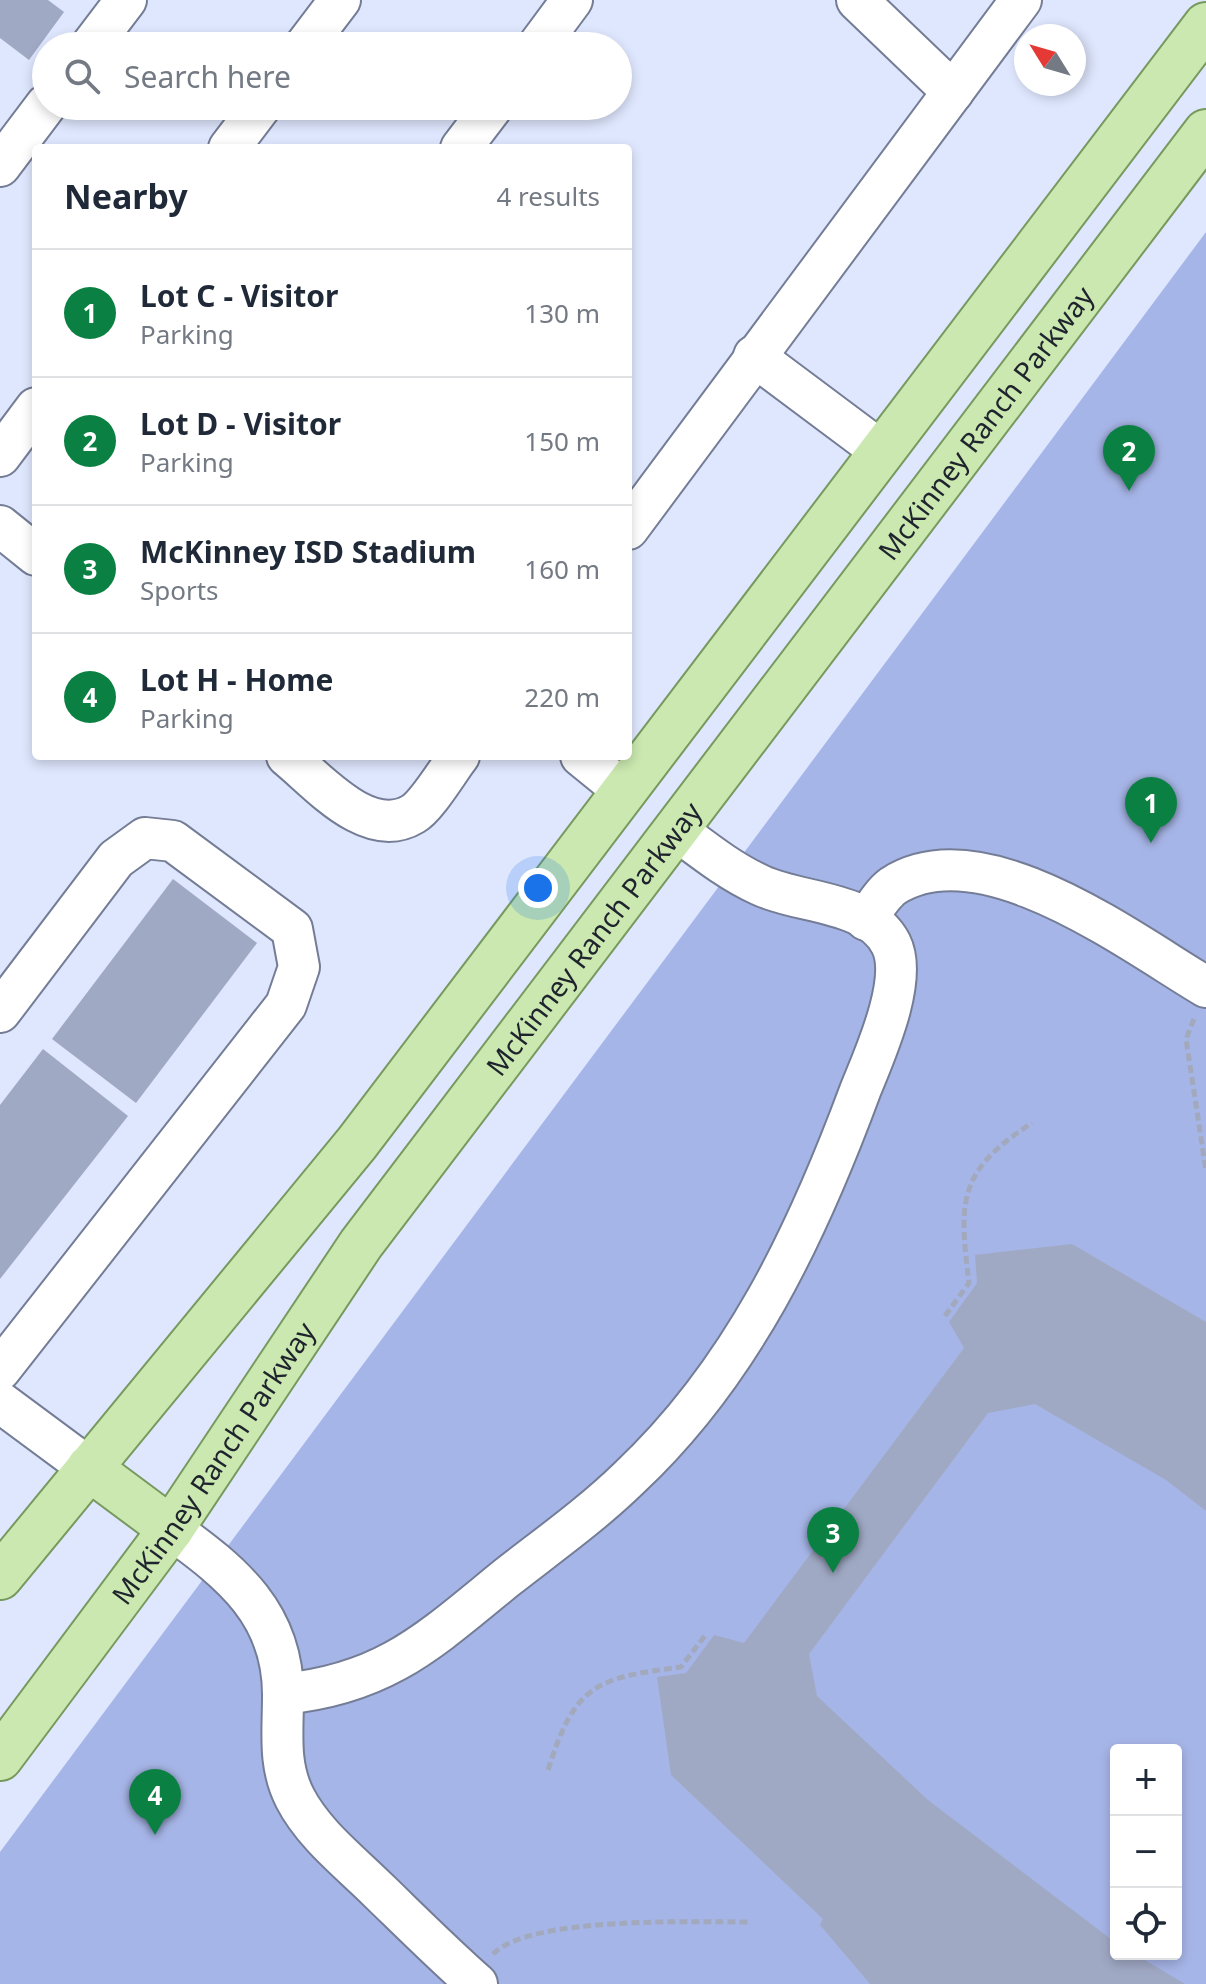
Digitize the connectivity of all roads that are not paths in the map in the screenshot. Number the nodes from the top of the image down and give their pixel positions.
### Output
1 (126, 0) edge
2 (340, 0) edge
3 (572, 0) edge
4 (857, 0) edge
5 (1021, 0) edge
6 (1206, 25) edge
7 (102, 32) edge
8 (316, 32) edge
9 (548, 32) edge
10 (953, 92) junction
11 (35, 120) edge
12 (250, 120) edge
13 (482, 120) edge
14 (1206, 132) edge
15 (232, 144) edge
16 (464, 144) edge
17 (0, 166) edge
18 (754, 356) junction
19 (32, 413) edge
20 (881, 451) junction
21 (0, 456) edge
22 (632, 524) edge
23 (0, 526) edge
24 (32, 552) edge
25 (292, 760) edge
26 (456, 760) edge
27 (586, 760) edge
28 (624, 791) junction
29 (675, 829) junction
30 (866, 920) junction
31 (1203, 998) edge
32 (0, 1012) edge
33 (0, 1370) edge
34 (0, 1402) edge
35 (89, 1468) junction
36 (171, 1529) junction
37 (0, 1577) edge
38 (283, 1694) junction
39 (0, 1758) edge
40 (473, 1981) edge

1 - 7 street
2 - 8 street
3 - 9 street
4 - 10 street
5 - 10 street
6 - 20 main road
10 - 18 street
11 - 17 street
12 - 15 street
13 - 16 street
14 - 29 main road, McKinney Ranch Parkway
18 - 20 street
18 - 22 street
19 - 21 street
20 - 28 main road
23 - 24 street
25 - 26 street
27 - 28 street
28 - 29 main road
28 - 35 main road
29 - 30 street
29 - 36 main road, McKinney Ranch Parkway
30 - 31 street
30 - 38 street
32 - 33 street
34 - 35 street
35 - 36 main road
35 - 37 main road
36 - 38 street
36 - 39 main road, McKinney Ranch Parkway
38 - 40 street

